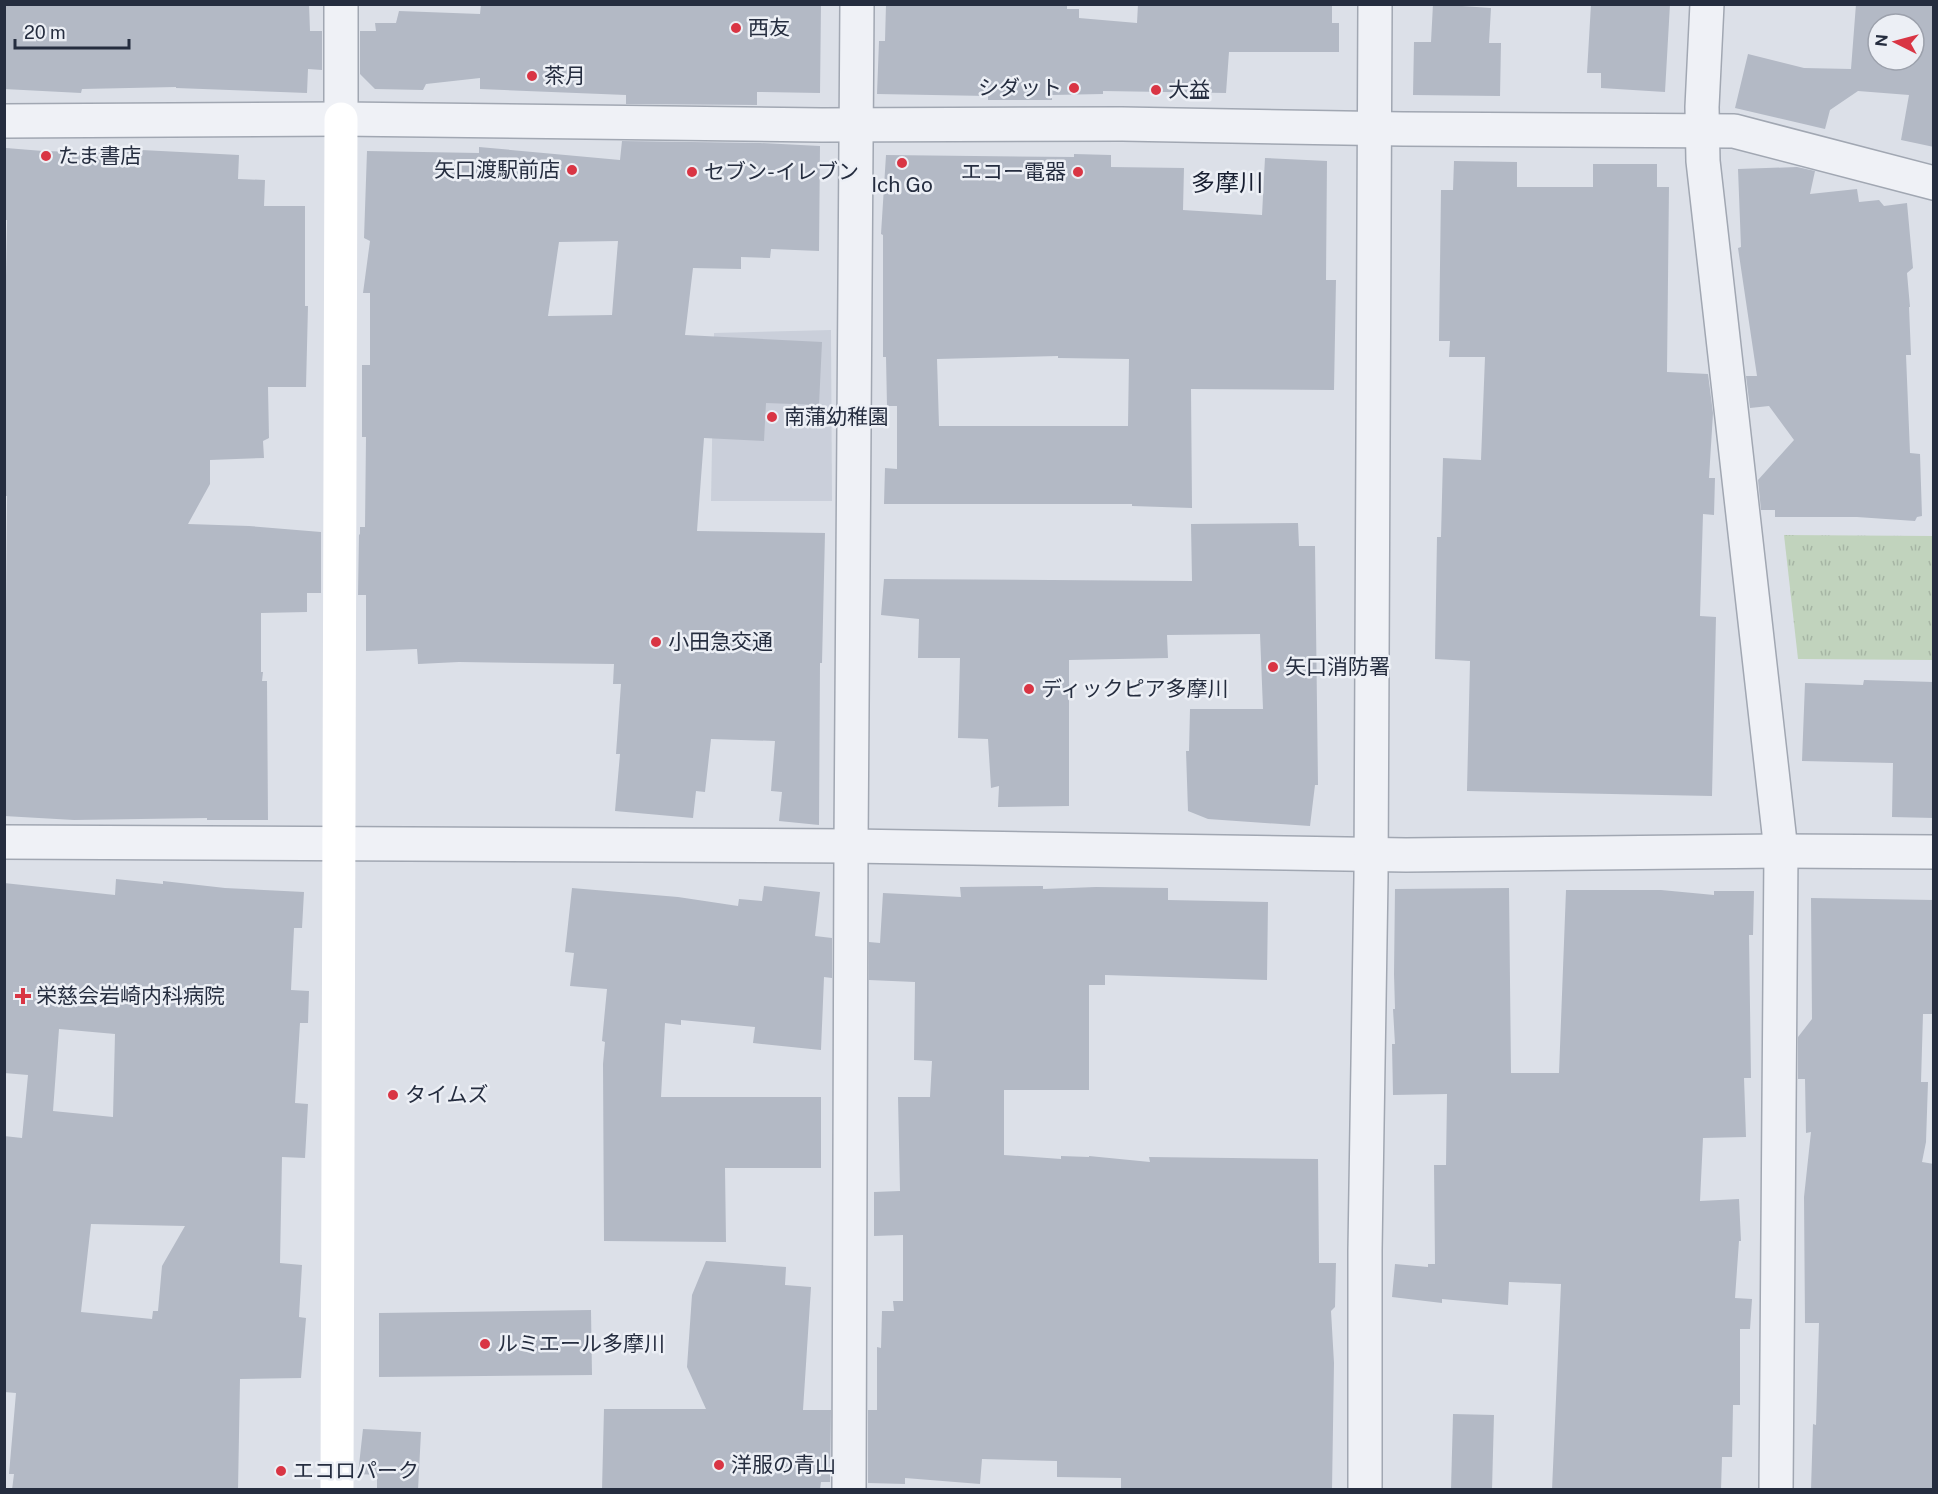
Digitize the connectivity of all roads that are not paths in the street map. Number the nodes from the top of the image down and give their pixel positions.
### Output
1 (341, 4) edge
2 (857, 4) edge
3 (1375, 4) edge
4 (1707, 4) edge
5 (340, 119) junction
6 (4, 121) edge
7 (857, 125) junction
8 (1376, 129) junction
9 (1702, 132) junction
10 (1934, 183) edge
11 (4, 842) edge
12 (339, 844) junction
13 (851, 846) junction
14 (1782, 851) junction
15 (1934, 852) edge
16 (1371, 854) junction
17 (337, 1490) edge
18 (849, 1490) edge
19 (1365, 1490) edge
20 (1776, 1490) edge

1 - 5 street
2 - 7 street
3 - 8 street
4 - 9 street
5 - 6 street
5 - 7 street
5 - 12 street
7 - 8 street
7 - 13 street
8 - 9 street
8 - 16 street
9 - 10 street
9 - 14 street
11 - 12 street
12 - 13 street
12 - 17 street
13 - 16 street
13 - 18 street
14 - 15 street
14 - 16 street
14 - 20 street
16 - 19 street

